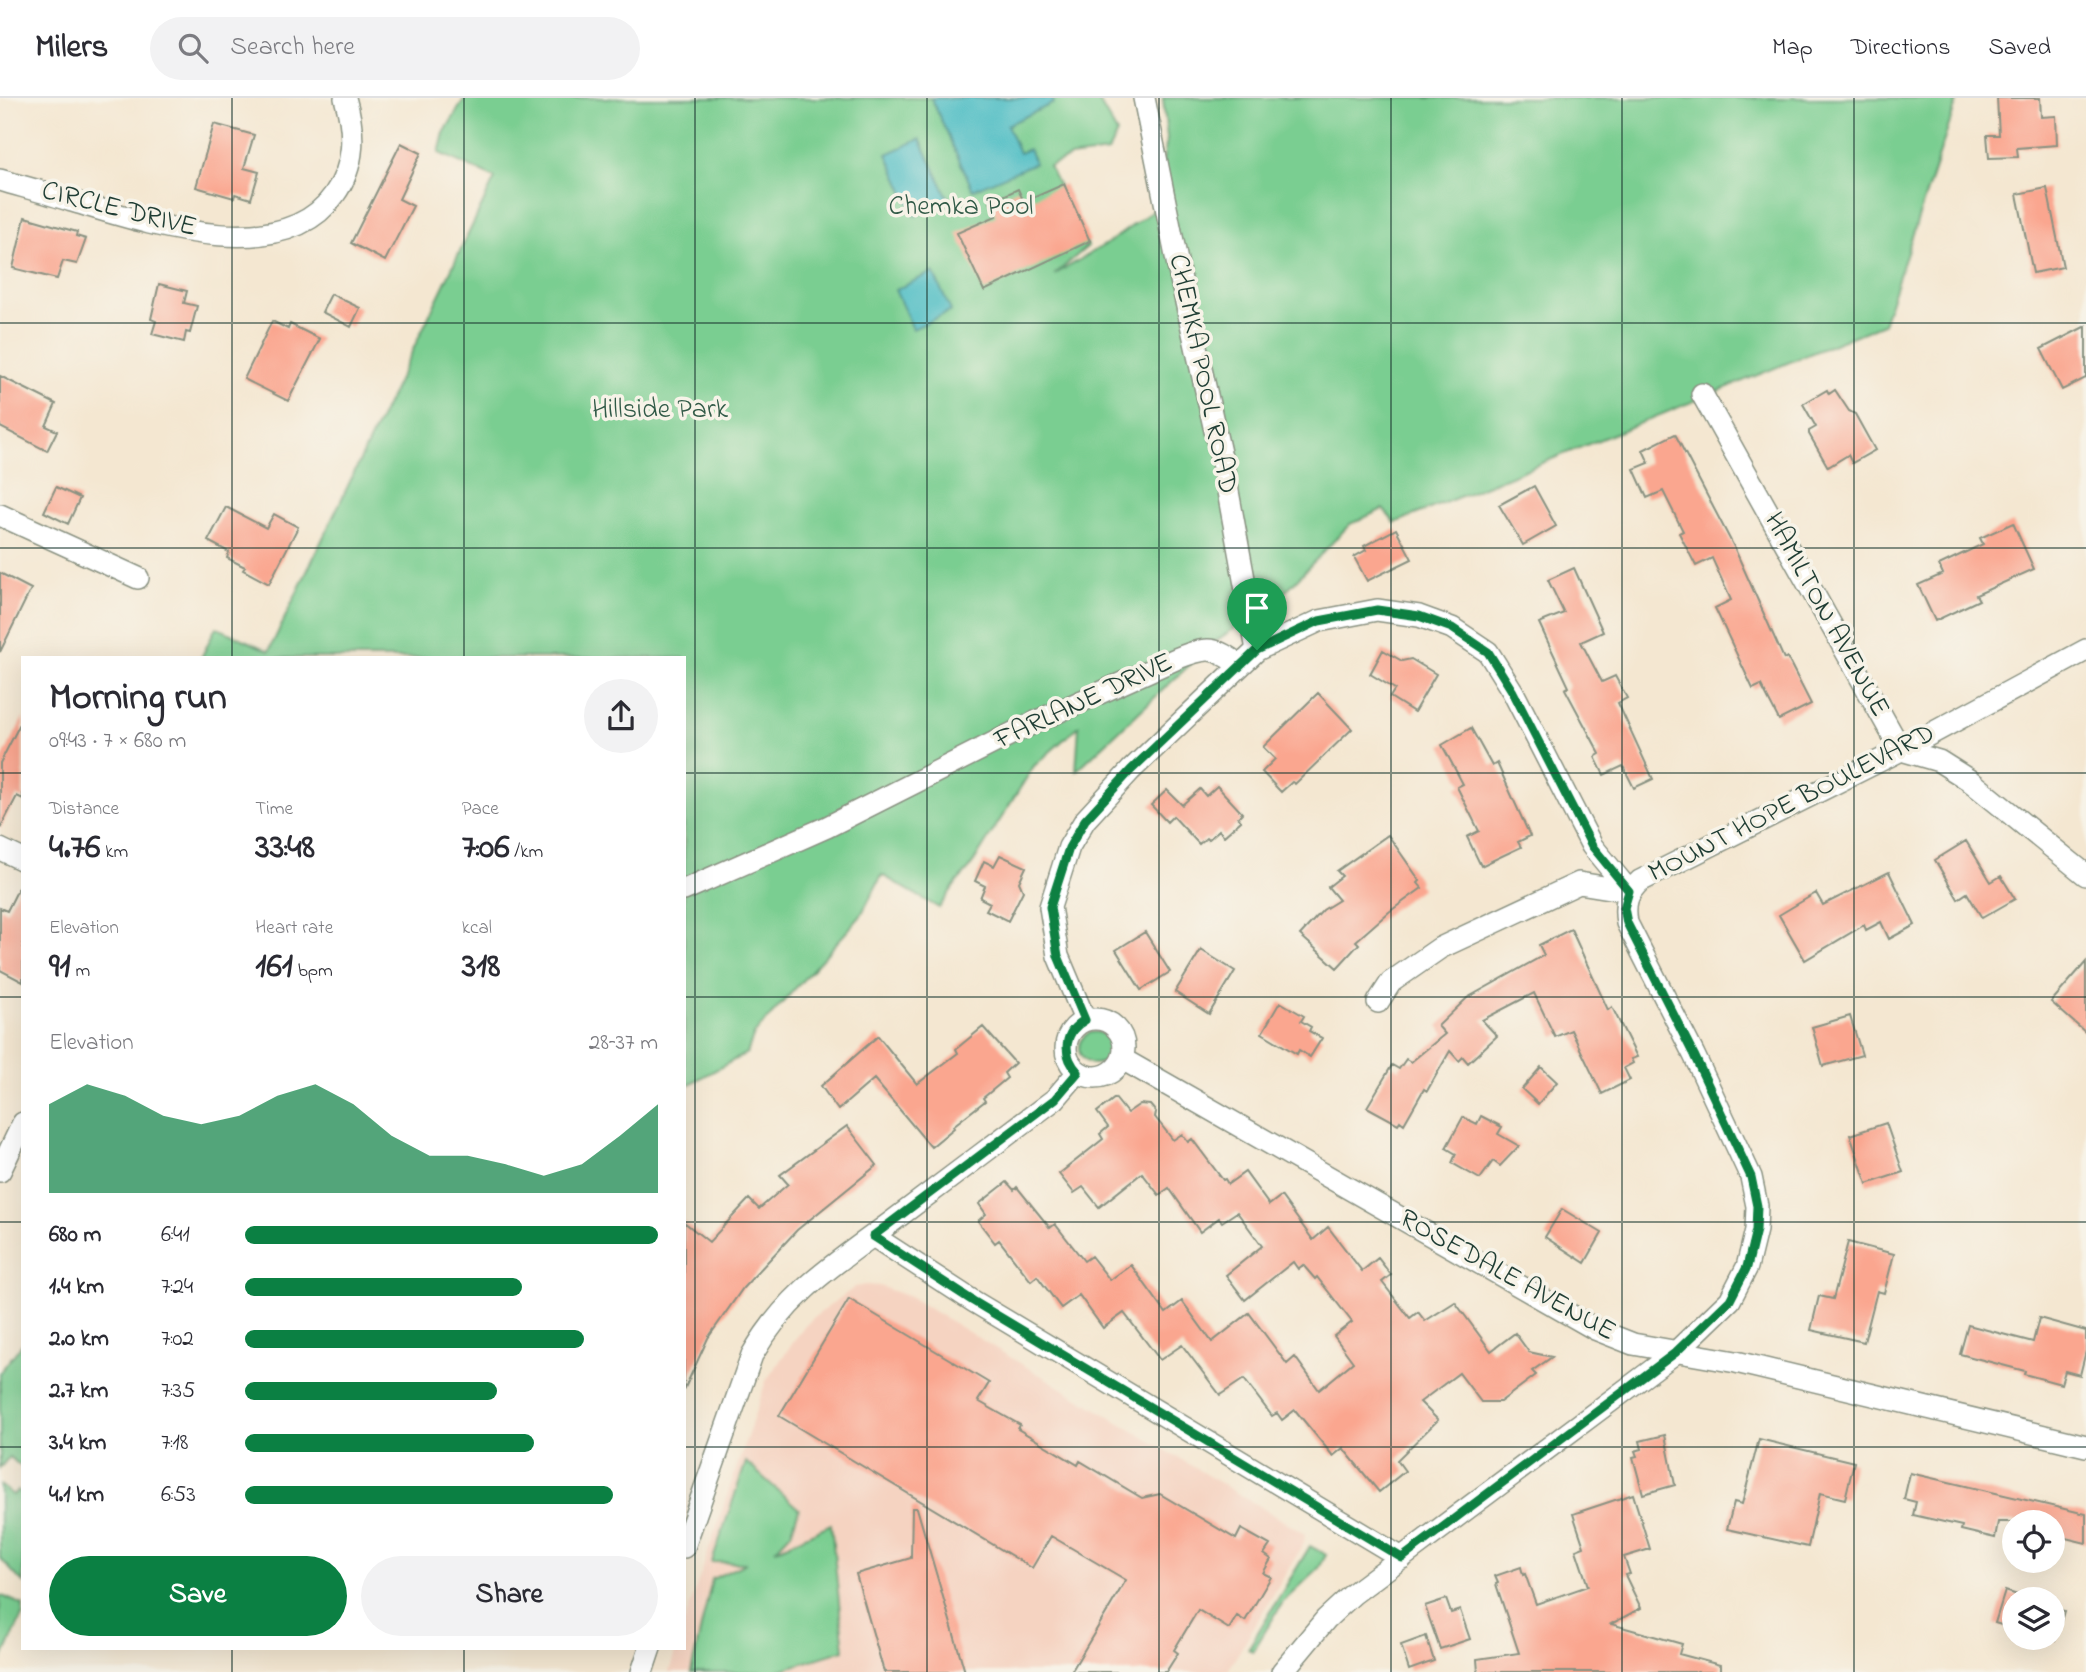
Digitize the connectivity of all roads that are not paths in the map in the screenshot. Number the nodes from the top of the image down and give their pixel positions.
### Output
1 (345, 98) edge
2 (1144, 98) edge
3 (0, 180) edge
4 (1702, 394) dead end
5 (0, 515) edge
6 (138, 578) dead end
7 (1257, 650) junction
8 (2086, 650) edge
9 (1240, 665) junction
10 (1901, 750) junction
11 (0, 849) edge
12 (21, 859) edge
13 (2086, 875) edge
14 (686, 889) edge
15 (1629, 891) junction
16 (1378, 1002) dead end
17 (1085, 1020) junction
18 (1124, 1060) junction
19 (1078, 1072) junction
20 (21, 1127) edge
21 (0, 1171) edge
22 (873, 1236) junction
23 (1675, 1353) junction
24 (2086, 1446) edge
25 (686, 1541) edge
26 (1402, 1558) junction
27 (649, 1650) edge
28 (642, 1672) edge
29 (1282, 1672) edge

1 - 3 street, CIRCLE DRIVE
2 - 7 street, CHEMKA POOL ROAD
4 - 10 street, HAMILTON AVENUE
5 - 6 street
7 - 9 street
7 - 15 street
8 - 10 street, MOUNT HOPE BOULEVARD
9 - 14 street, FARLANE DRIVE
9 - 17 street
10 - 13 street, HAMILTON AVENUE
10 - 15 street, MOUNT HOPE BOULEVARD
11 - 12 street
15 - 16 street
15 - 23 street, MOUNT HOPE BOULEVARD
17 - 18 street
17 - 19 street
18 - 19 street
18 - 23 street, ROSEDALE AVENUE
19 - 22 street
20 - 21 street
22 - 25 street
22 - 26 street
23 - 24 street, ROSEDALE AVENUE
23 - 26 street, MOUNT HOPE BOULEVARD
26 - 29 street, MOUNT HOPE BOULEVARD
27 - 28 street

